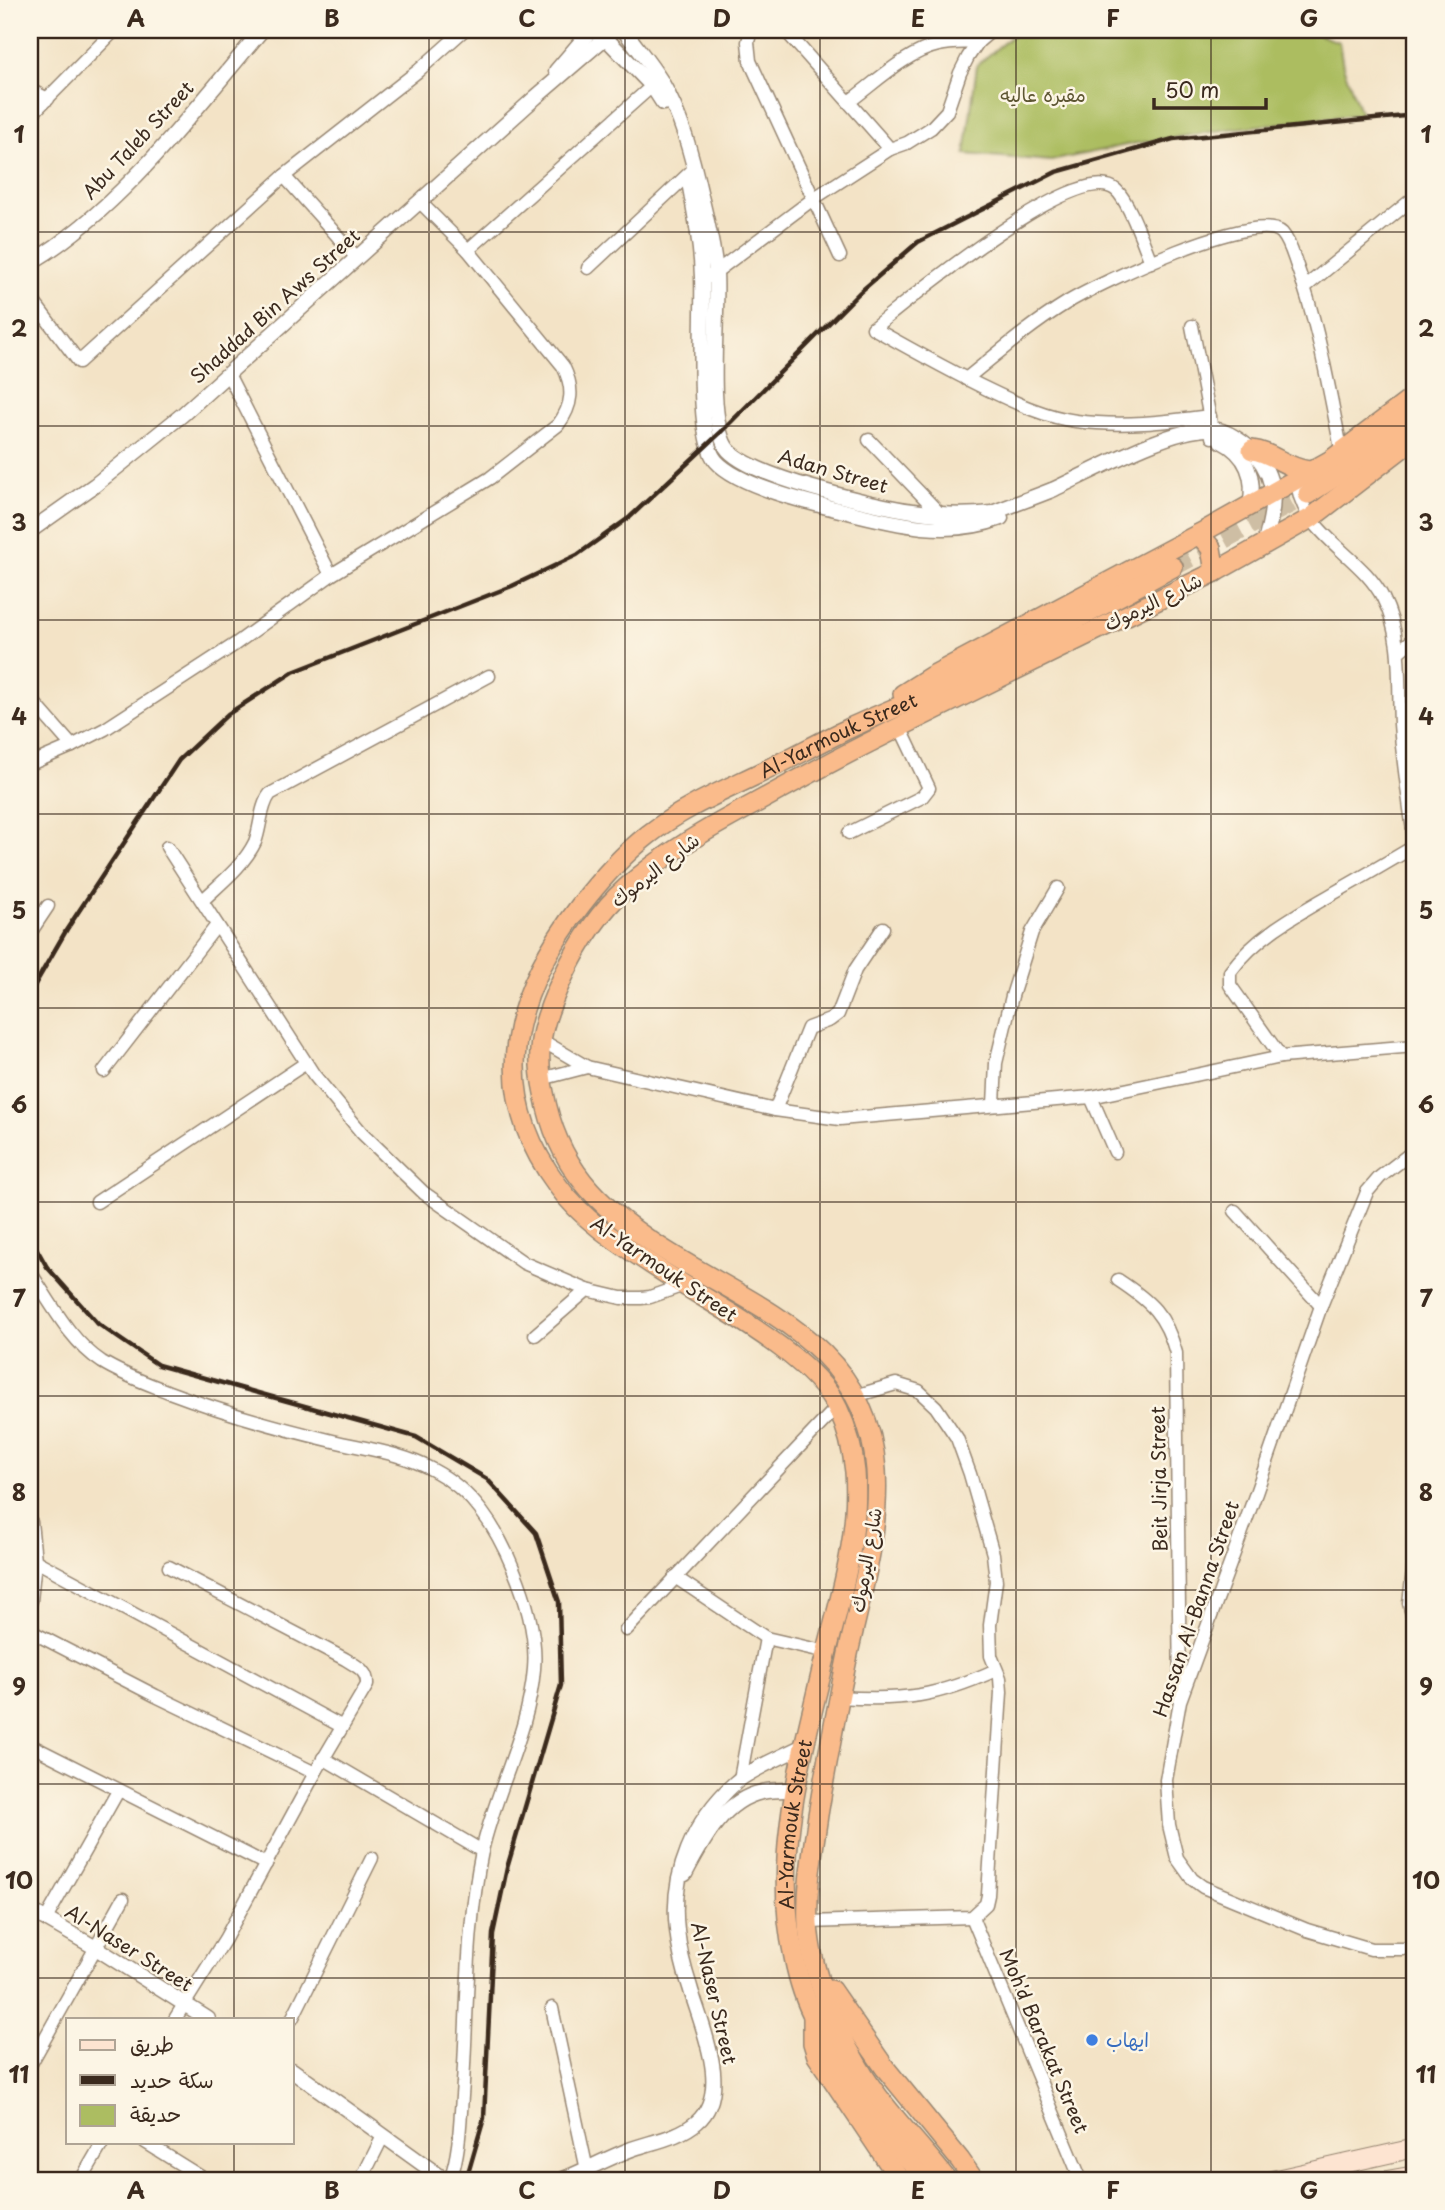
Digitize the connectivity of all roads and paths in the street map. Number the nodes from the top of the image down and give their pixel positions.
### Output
1 (115, 30) edge
2 (262, 30) edge
3 (464, 30) edge
4 (591, 30) edge
5 (624, 30) edge
6 (751, 30) edge
7 (785, 30) edge
8 (992, 30) edge
9 (606, 32) edge
10 (978, 42) junction
11 (652, 86) junction
12 (30, 90) edge
13 (536, 97) junction
14 (48, 99) junction
15 (850, 101) junction
16 (30, 116) edge
17 (890, 149) junction
18 (691, 172) junction
19 (284, 176) junction
20 (1415, 197) edge
21 (813, 199) junction
22 (420, 202) junction
23 (468, 250) junction
24 (840, 256) dead end
25 (357, 258) junction
26 (1151, 261) junction
27 (30, 263) edge
28 (588, 268) dead end
29 (716, 272) junction
30 (702, 281) junction
31 (1305, 287) junction
32 (30, 297) edge
33 (1192, 326) dead end
34 (228, 374) junction
35 (966, 379) junction
36 (1415, 396) edge
37 (1415, 415) edge
38 (1211, 427) junction
39 (1415, 438) edge
40 (869, 440) dead end
41 (1252, 450) junction
42 (1342, 453) junction
43 (1305, 481) junction
44 (1274, 492) junction
45 (1250, 506) junction
46 (940, 514) junction
47 (1311, 518) junction
48 (30, 531) edge
49 (1199, 534) junction
50 (1264, 546) junction
51 (1173, 567) tunnel mouth
52 (1215, 572) junction
53 (331, 575) junction
54 (1415, 638) edge
55 (1398, 652) junction
56 (489, 676) dead end
57 (30, 698) edge
58 (900, 727) junction
59 (848, 729) junction
60 (72, 746) junction
61 (30, 764) edge
62 (849, 832) dead end
63 (167, 846) dead end
64 (1415, 847) edge
65 (1058, 888) dead end
66 (203, 900) junction
67 (48, 906) dead end
68 (218, 925) junction
69 (883, 928) dead end
70 (30, 933) edge
71 (541, 1041) junction
72 (1415, 1046) edge
73 (1281, 1057) junction
74 (306, 1063) junction
75 (587, 1067) junction
76 (104, 1071) dead end
77 (541, 1079) junction
78 (1091, 1097) junction
79 (994, 1104) junction
80 (775, 1110) junction
81 (1415, 1150) edge
82 (1115, 1152) dead end
83 (97, 1202) dead end
84 (1235, 1211) dead end
85 (30, 1272) edge
86 (1118, 1280) dead end
87 (684, 1285) junction
88 (587, 1290) junction
89 (1321, 1306) junction
90 (535, 1335) dead end
91 (855, 1396) junction
92 (838, 1406) junction
93 (30, 1522) edge
94 (1415, 1555) edge
95 (34, 1560) junction
96 (169, 1567) dead end
97 (675, 1577) junction
98 (30, 1601) edge
99 (1415, 1626) edge
100 (626, 1630) dead end
101 (30, 1631) edge
102 (766, 1638) junction
103 (827, 1651) junction
104 (996, 1671) junction
105 (839, 1697) junction
106 (1180, 1701) junction
107 (341, 1726) junction
108 (30, 1745) edge
109 (805, 1745) junction
110 (323, 1758) junction
111 (315, 1773) junction
112 (740, 1779) junction
113 (796, 1790) junction
114 (118, 1791) junction
115 (482, 1851) junction
116 (372, 1858) dead end
117 (266, 1864) junction
118 (678, 1888) junction
119 (123, 1899) dead end
120 (30, 1910) edge
121 (972, 1917) junction
122 (46, 1919) junction
123 (808, 1922) junction
124 (1415, 1946) edge
125 (96, 1948) junction
126 (816, 1969) junction
127 (184, 2005) junction
128 (552, 2008) dead end
129 (176, 2018) edge
130 (206, 2018) edge
131 (292, 2018) edge
132 (824, 2024) junction
133 (30, 2065) edge
134 (294, 2071) edge
135 (383, 2136) junction
136 (1415, 2143) edge
137 (102, 2144) edge
138 (148, 2144) edge
139 (1415, 2148) edge
140 (1396, 2151) junction
141 (960, 2160) junction
142 (587, 2170) junction
143 (1415, 2175) edge
144 (81, 2180) edge
145 (206, 2180) edge
146 (361, 2180) edge
147 (445, 2180) edge
148 (450, 2180) edge
149 (561, 2180) edge
150 (899, 2180) edge
151 (926, 2180) edge
152 (947, 2180) edge
153 (974, 2180) edge
154 (988, 2180) edge
155 (1081, 2180) edge
156 (1272, 2180) edge
157 (1387, 2180) edge

1 - 14 street
2 - 27 street, Abu Taleb Street
3 - 19 street
4 - 13 street, Shaddad Bin Aws Street
5 - 18 street, Adan Street
6 - 21 street
7 - 15 street
8 - 10 street
9 - 11 street, Adan Street
9 - 13 street, Shaddad Bin Aws Street
10 - 15 street
10 - 17 street
11 - 18 street, Adan Street
11 - 23 street
12 - 14 street
13 - 22 street, Shaddad Bin Aws Street
14 - 16 street
15 - 17 street
17 - 21 street
18 - 28 street
18 - 29 street, Adan Street
18 - 30 street, Adan Street
19 - 25 street
19 - 32 street
20 - 31 street
21 - 24 street
21 - 29 street
22 - 23 street
22 - 25 street, Shaddad Bin Aws Street
23 - 53 street
25 - 34 street, Shaddad Bin Aws Street
26 - 31 street
26 - 35 street
26 - 35 street
29 - 30 street
29 - 46 street, Adan Street
30 - 38 street, Adan Street
31 - 42 street
33 - 38 street
34 - 48 street, Shaddad Bin Aws Street
34 - 53 street
35 - 38 street
36 - 42 highway
37 - 43 highway
38 - 41 street
38 - 45 street
38 - 46 street, Adan Street
39 - 47 highway, شارع اليرموك
40 - 46 street
41 - 43 highway
41 - 44 street
42 - 43 highway
43 - 44 highway
43 - 47 street
44 - 45 highway
44 - 50 street
45 - 49 highway
47 - 50 highway, شارع اليرموك
47 - 55 street
49 - 52 highway
49 - 59 highway
50 - 52 highway, شارع اليرموك
51 - 59 highway, Al-Yarmouk Street
52 - 58 highway, شارع اليرموك
53 - 60 street
54 - 55 street
55 - 64 street
56 - 66 street
57 - 60 street
58 - 62 street
58 - 71 highway, شارع اليرموك
59 - 87 highway, Al-Yarmouk Street
60 - 61 street
63 - 66 street
64 - 73 street
65 - 79 street
66 - 68 street
67 - 70 street
68 - 74 street
68 - 76 street
69 - 80 street
71 - 75 street
71 - 77 highway, شارع اليرموك
72 - 73 street
73 - 78 street
74 - 83 street
74 - 88 street
75 - 77 street
75 - 80 street
77 - 91 highway, شارع اليرموك
78 - 79 street
78 - 82 street
79 - 80 street
81 - 89 street, Hassan Al-Banna Street
84 - 89 street
85 - 115 street
86 - 106 street, Beit Jirja Street
87 - 88 street
87 - 92 highway, Al-Yarmouk Street
88 - 90 street
89 - 106 street, Hassan Al-Banna Street
91 - 104 street
91 - 105 highway, شارع اليرموك
92 - 97 street
92 - 103 highway, Al-Yarmouk Street
93 - 95 street
94 - 99 street
95 - 98 street
95 - 107 street
96 - 107 street
97 - 100 street
97 - 102 street
101 - 111 street
102 - 103 street
102 - 112 street
103 - 109 highway, Al-Yarmouk Street
104 - 105 street
104 - 121 street
105 - 123 highway, شارع اليرموك
106 - 124 street, Hassan Al-Banna Street
107 - 110 street
108 - 114 street
109 - 112 street, Al-Naser Street
109 - 113 highway, Al-Yarmouk Street
110 - 111 street
110 - 115 street
111 - 117 street
112 - 118 street, Al-Naser Street
113 - 118 street, Al-Naser Street
113 - 132 highway, Al-Yarmouk Street
114 - 117 street
114 - 122 street
115 - 148 street
116 - 131 street
117 - 127 street
118 - 142 street, Al-Naser Street
119 - 125 street
120 - 122 street, Al-Naser Street
121 - 123 street
121 - 155 street, Moh'd Barakat Street
122 - 125 street, Al-Naser Street
123 - 126 highway, شارع اليرموك
125 - 127 street, Al-Naser Street
125 - 133 street
126 - 132 highway
126 - 141 highway
127 - 129 street
127 - 130 street, Al-Naser Street
128 - 142 street
132 - 150 highway
132 - 151 highway, Al-Yarmouk Street
132 - 152 highway, Al-Yarmouk Street
134 - 135 street
135 - 146 street
135 - 147 street
136 - 140 main road
137 - 144 street
138 - 145 street
139 - 140 main road
140 - 156 main road
141 - 153 highway
141 - 154 highway
142 - 149 street, Al-Naser Street
143 - 157 main road

